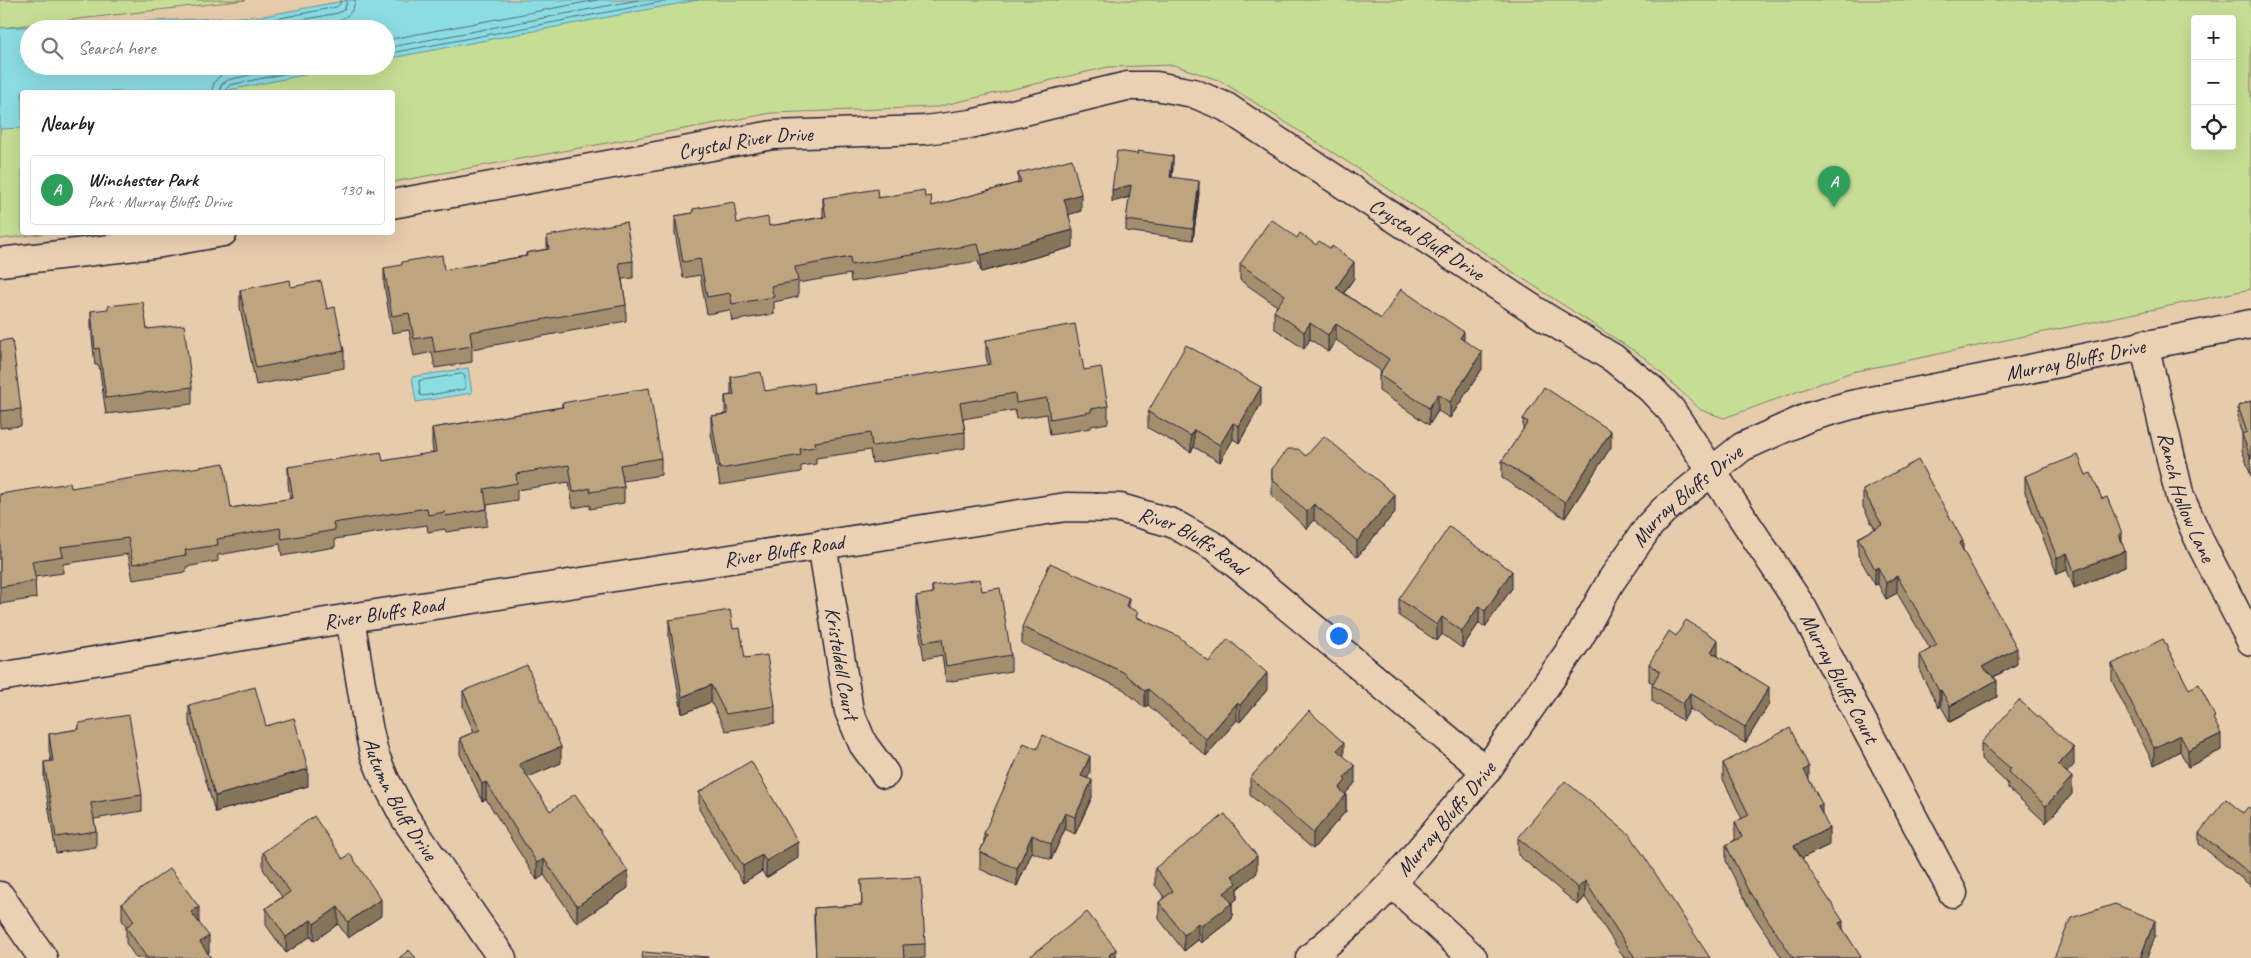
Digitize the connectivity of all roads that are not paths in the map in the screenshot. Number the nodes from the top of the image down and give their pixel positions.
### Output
1 (1098, 92) joint
2 (395, 203) edge
3 (205, 235) edge
4 (0, 262) edge
5 (2251, 324) edge
6 (2144, 344) junction
7 (1711, 472) junction
8 (822, 544) junction
9 (350, 618) junction
10 (2251, 641) edge
11 (0, 677) edge
12 (1486, 771) junction
13 (885, 774) dead end
14 (1392, 882) junction
15 (1953, 893) dead end
16 (0, 896) edge
17 (43, 958) edge
18 (502, 958) edge
19 (1310, 958) edge
20 (1473, 958) edge

1 - 2 street, Crystal River Drive
1 - 7 street, Crystal Bluff Drive
3 - 4 street
5 - 6 street, Murray Bluffs Drive
6 - 7 street, Murray Bluffs Drive
6 - 10 street, Ranch Hollow Lane
7 - 12 street, Murray Bluffs Drive
7 - 15 street, Murray Bluffs Court
8 - 9 street, River Bluffs Road
8 - 12 street, River Bluffs Road
8 - 13 street, Kristeldell Court
9 - 11 street, River Bluffs Road
9 - 18 street, Autumn Bluff Drive
12 - 14 street, Murray Bluffs Drive
14 - 19 street, Murray Bluffs Drive
14 - 20 street
16 - 17 street

